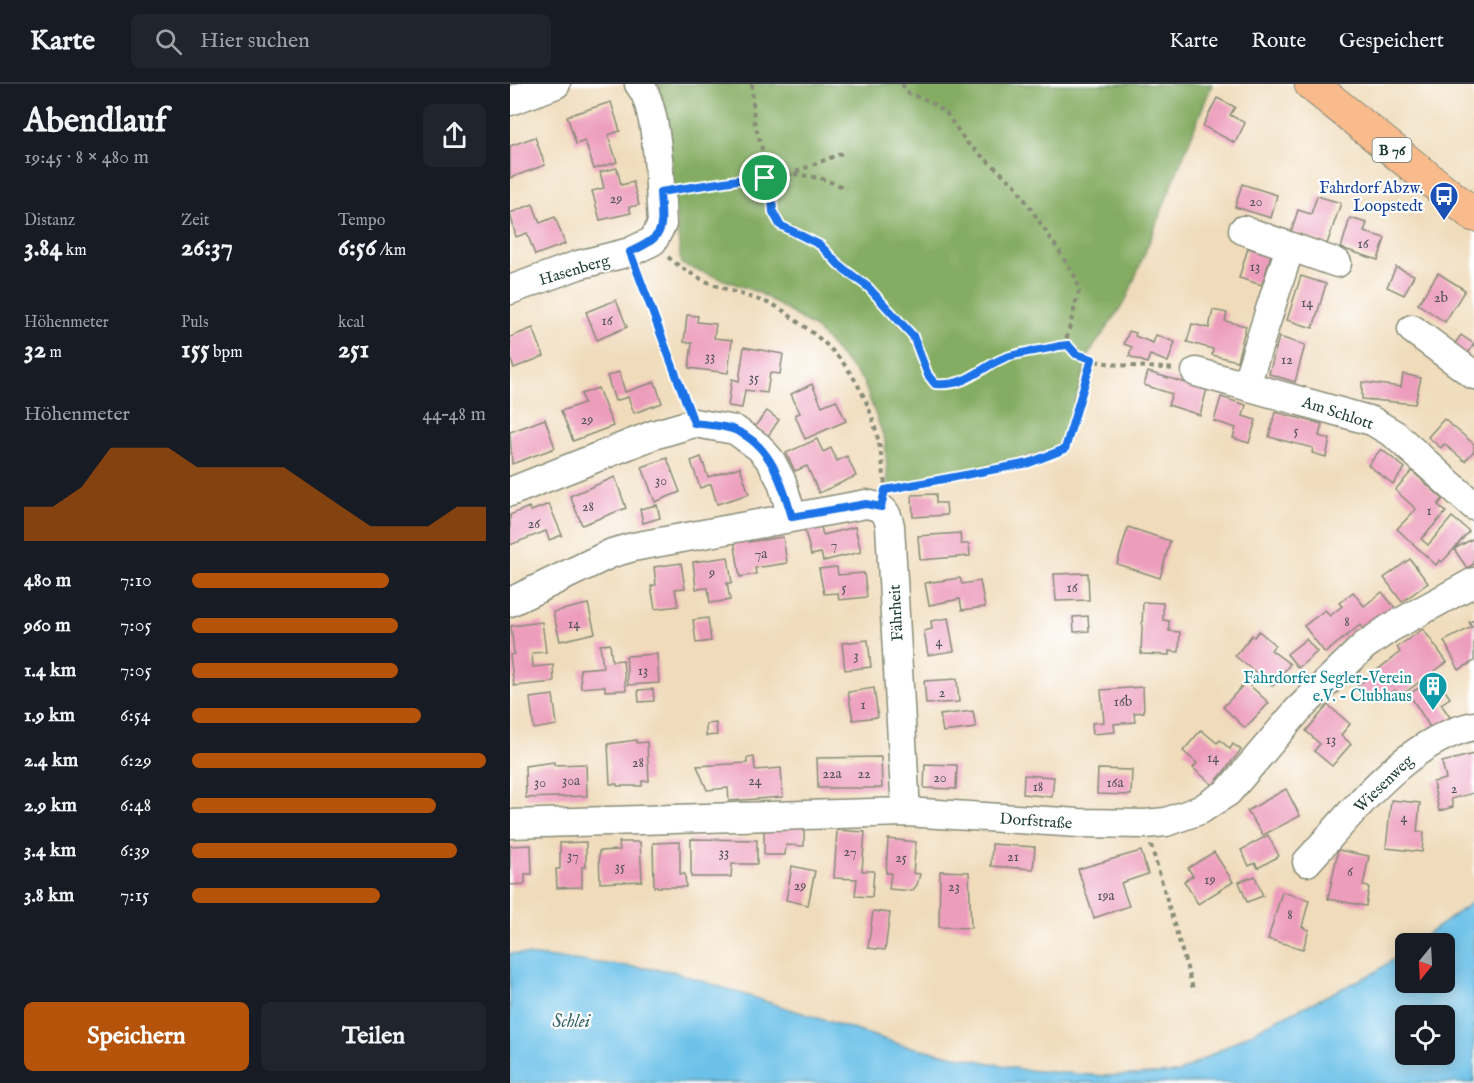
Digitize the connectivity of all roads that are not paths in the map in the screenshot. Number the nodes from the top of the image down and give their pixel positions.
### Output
1 (556, 84) edge
2 (639, 84) edge
3 (1311, 84) edge
4 (510, 101) edge
5 (1474, 215) edge
6 (1243, 231) dead end
7 (1290, 247) junction
8 (1337, 263) dead end
9 (510, 290) edge
10 (1412, 329) dead end
11 (1196, 372) road end
12 (1474, 375) edge
13 (1246, 385) junction
14 (510, 492) edge
15 (1474, 506) edge
16 (792, 517) junction
17 (1474, 582) edge
18 (510, 602) edge
19 (1474, 726) edge
20 (906, 812) junction
21 (510, 824) edge
22 (1307, 862) dead end

1 - 4 street
2 - 9 street, Hasenberg
3 - 5 main road, B 76
6 - 7 street
7 - 8 street
7 - 13 street
10 - 12 street
11 - 13 street, Am Schlott
13 - 15 street, Am Schlott
14 - 16 street
16 - 18 street, Fährheit
16 - 20 street, Fährheit
17 - 20 street, Dorfstraße
19 - 22 street, Wiesenweg
20 - 21 street, Dorfstraße

